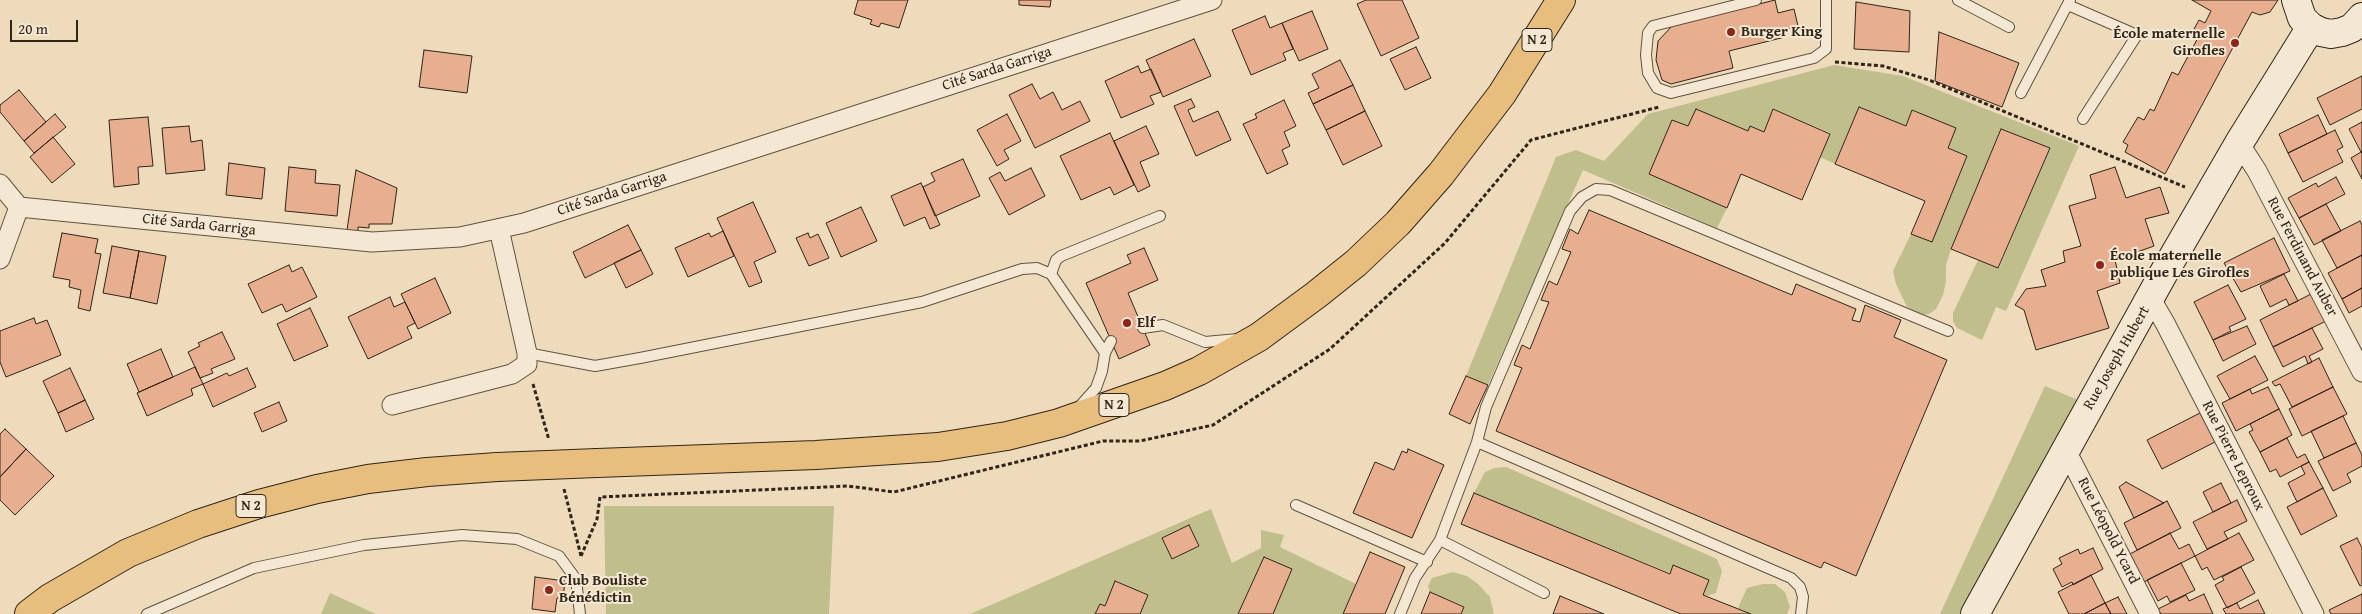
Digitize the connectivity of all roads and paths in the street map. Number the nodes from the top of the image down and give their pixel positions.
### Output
1 (1212, 0) edge
2 (1546, 0) edge
3 (1561, 0) edge
4 (1756, 0) edge
5 (1826, 0) edge
6 (1958, 0) edge
7 (2296, 0) edge
8 (2069, 2) edge
9 (2311, 27) junction
10 (2359, 27) edge
11 (2009, 28) dead end
12 (1833, 62) dead end
13 (1512, 80) junction
14 (2021, 93) dead end
15 (1668, 104) dead end
16 (2083, 118) dead end
17 (2239, 143) junction
18 (0, 184) edge
19 (2208, 197) junction
20 (19, 207) junction
21 (1160, 216) dead end
22 (499, 229) junction
23 (0, 259) edge
24 (1051, 274) junction
25 (2151, 299) junction
26 (1143, 328) dead end
27 (1948, 331) dead end
28 (1259, 337) junction
29 (1112, 341) dead end
30 (527, 353) junction
31 (1104, 353) junction
32 (2362, 372) edge
33 (392, 404) dead end
34 (1059, 424) junction
35 (1477, 442) junction
36 (2059, 461) junction
37 (1296, 504) dead end
38 (1440, 540) junction
39 (581, 556) dead end
40 (1427, 562) junction
41 (1544, 593) dead end
42 (1978, 612) edge
43 (2311, 612) edge
44 (28, 614) edge
45 (147, 614) edge
46 (580, 614) edge
47 (1400, 614) edge
48 (1801, 614) edge
49 (2150, 614) edge

1 - 22 street, Cité Sarda Garriga
2 - 13 main road, N 2
3 - 13 main road, N 2
4 - 5 lane
6 - 11 lane
7 - 9 street
8 - 14 lane
8 - 16 lane
9 - 10 street
9 - 17 street, Rue Joseph Hubert
12 - 19 path
13 - 28 main road, N 2
15 - 39 path
17 - 19 street, Rue Joseph Hubert
17 - 32 street, Rue Ferdinand Auber
18 - 20 street
19 - 25 street, Rue Joseph Hubert
20 - 22 street, Cité Sarda Garriga
20 - 23 street
21 - 24 lane
22 - 30 street
24 - 30 lane
24 - 31 lane
25 - 36 street, Rue Joseph Hubert
25 - 43 street, Rue Pierre Leproux
26 - 28 lane
27 - 35 lane
28 - 34 main road, N 2
29 - 31 lane
30 - 33 street
31 - 34 lane
34 - 44 main road, N 2, bridge
35 - 38 lane
35 - 48 lane
36 - 42 street, Rue Joseph Hubert
36 - 49 street, Rue Léopold Ycard
37 - 40 lane
38 - 40 lane
38 - 41 lane
40 - 47 lane
45 - 46 lane

